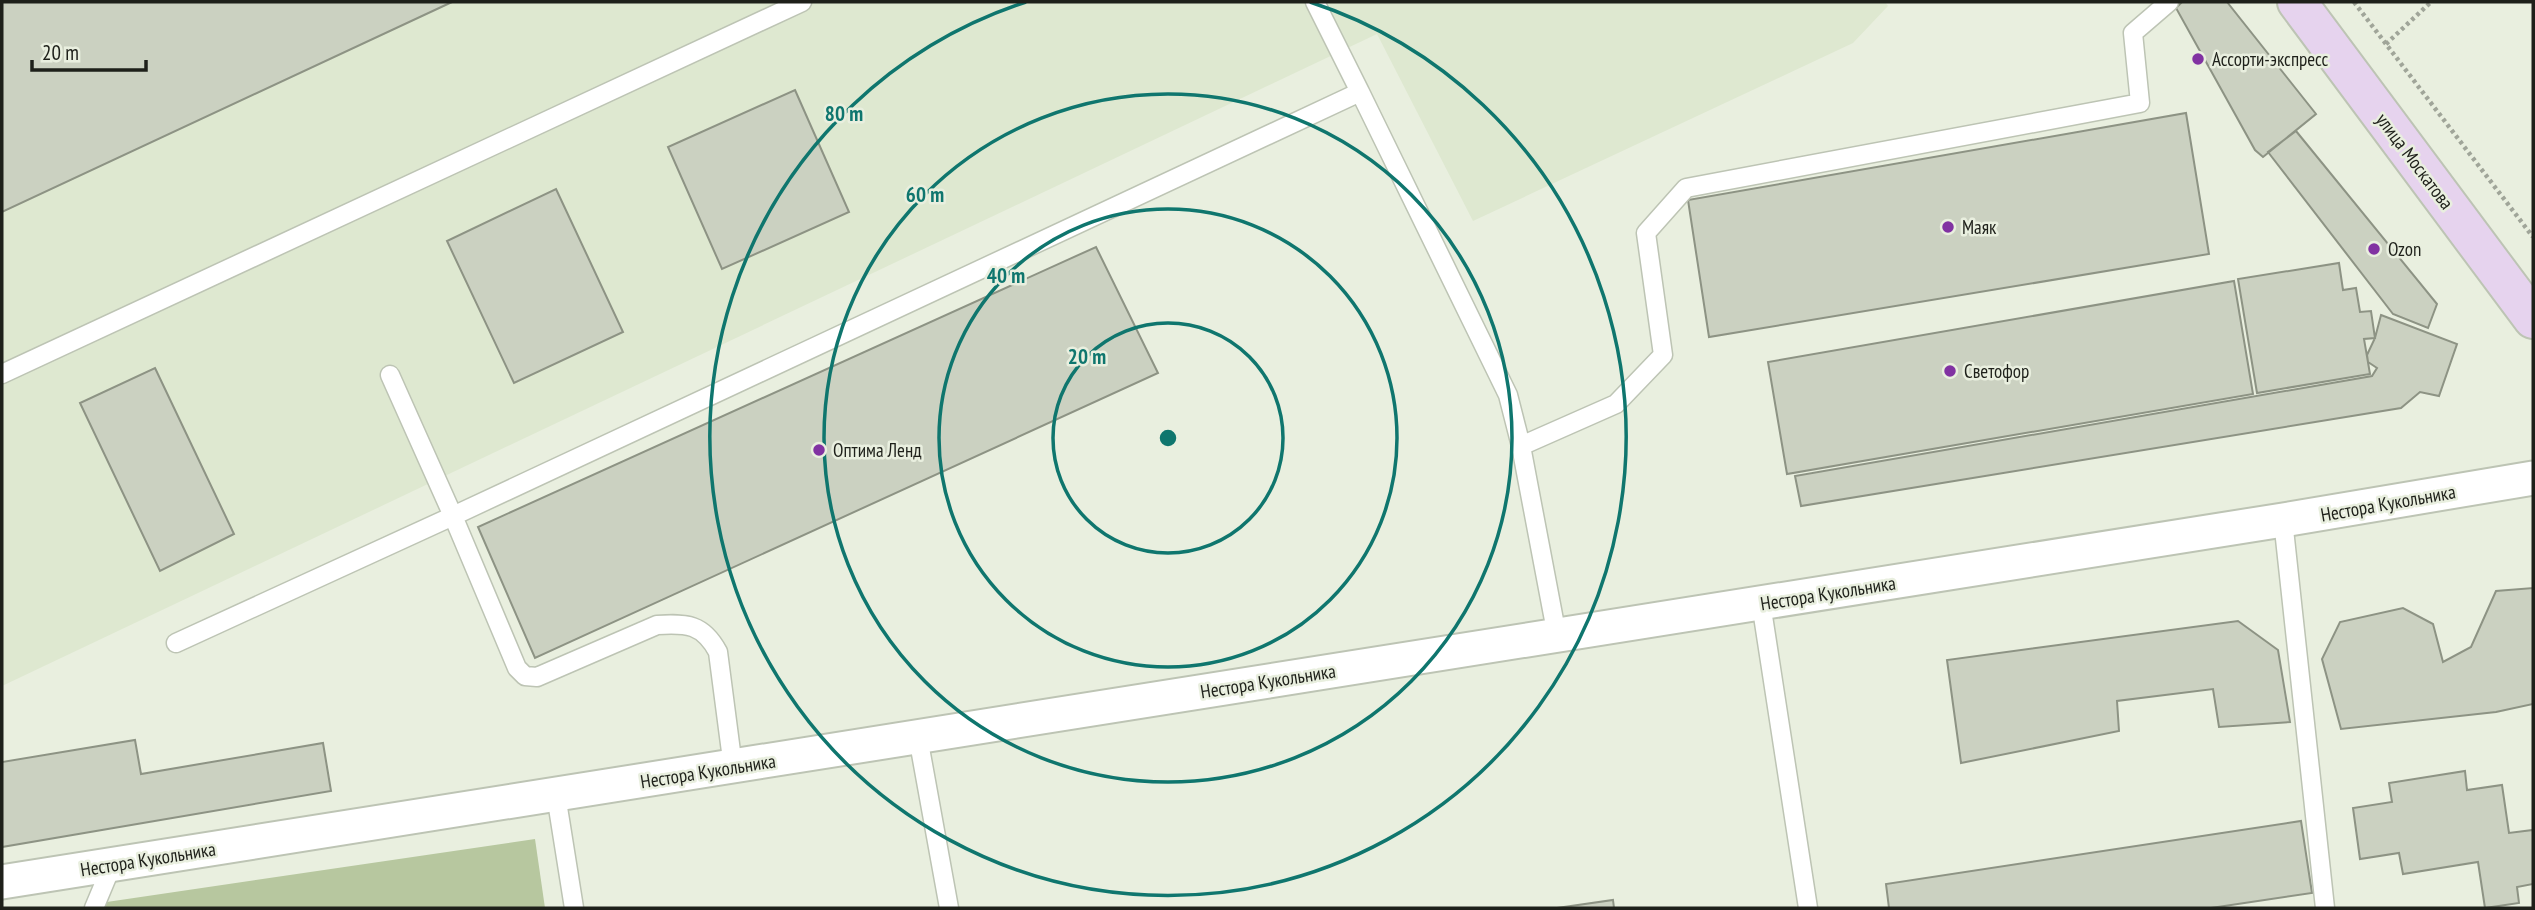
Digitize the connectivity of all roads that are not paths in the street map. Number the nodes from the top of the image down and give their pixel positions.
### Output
1 (802, 2) edge
2 (1314, 2) edge
3 (2169, 2) edge
4 (2297, 2) edge
5 (1360, 92) junction
6 (2533, 319) edge
7 (2, 374) edge
8 (390, 375) dead end
9 (1521, 446) junction
10 (2533, 478) edge
11 (453, 516) junction
12 (2283, 520) junction
13 (1761, 603) junction
14 (1557, 636) junction
15 (176, 643) dead end
16 (918, 737) junction
17 (733, 766) junction
18 (556, 795) junction
19 (112, 865) junction
20 (2, 882) edge
21 (94, 908) edge
22 (574, 908) edge
23 (949, 908) edge
24 (1808, 908) edge
25 (2325, 908) edge

1 - 7 lane
2 - 5 lane
3 - 9 lane
4 - 6 main road, улица Москатова
5 - 9 lane
5 - 11 lane
8 - 11 lane
9 - 14 lane
10 - 12 street, Нестора Кукольника
11 - 15 lane
11 - 17 lane
12 - 13 street, Нестора Кукольника
12 - 25 lane
13 - 14 street, Нестора Кукольника
13 - 24 lane
14 - 16 street, Нестора Кукольника
16 - 17 street, Нестора Кукольника
16 - 23 lane
17 - 18 street, Нестора Кукольника
18 - 19 street, Нестора Кукольника
18 - 22 lane
19 - 20 street, Нестора Кукольника
19 - 21 lane

